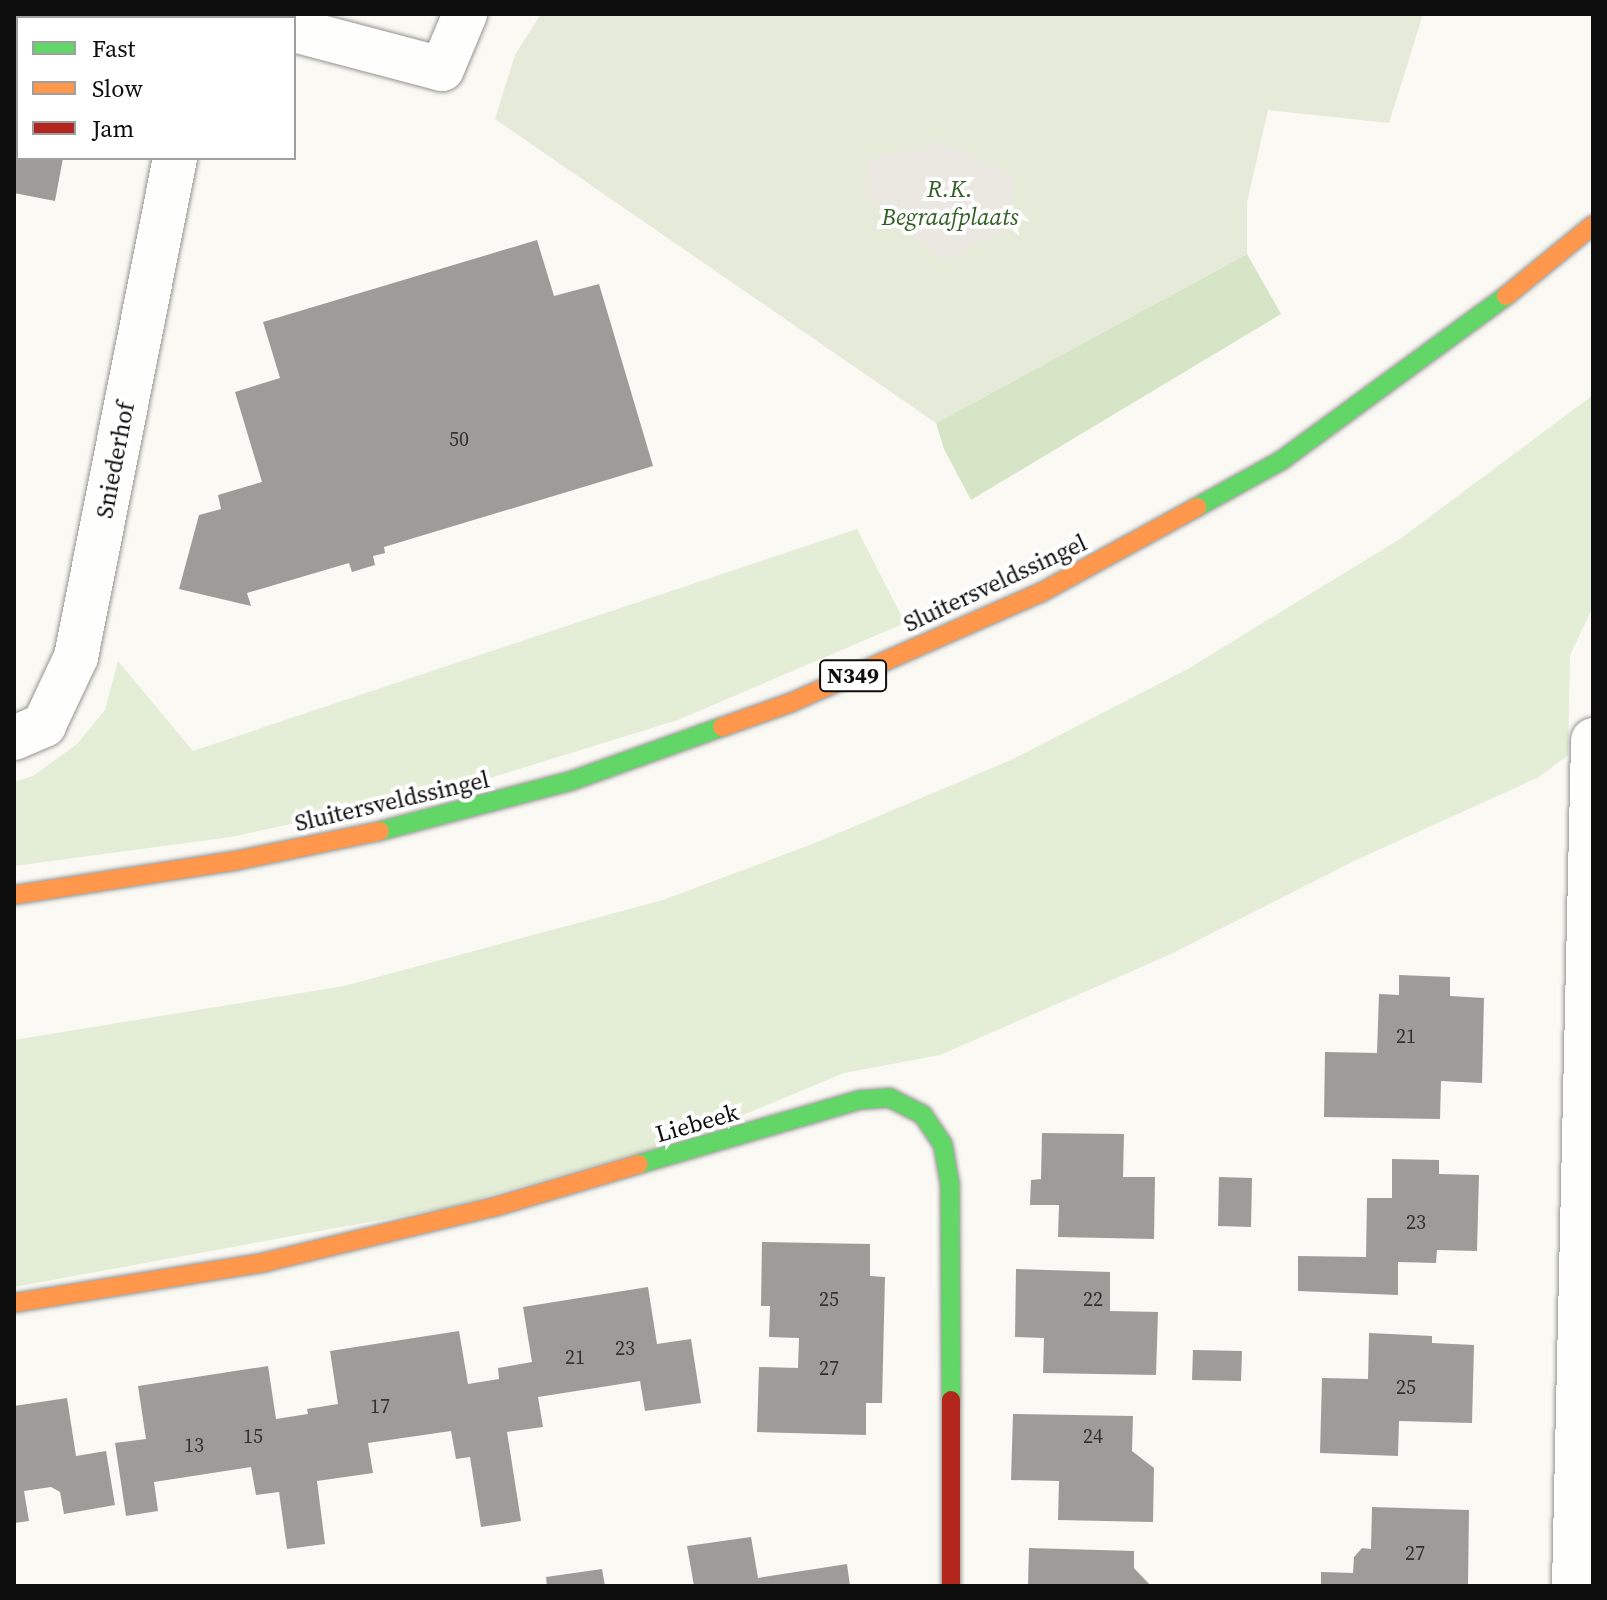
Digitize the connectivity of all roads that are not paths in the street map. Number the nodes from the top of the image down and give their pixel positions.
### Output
1 (465, 14) edge
2 (296, 31) edge
3 (175, 160) edge
4 (1593, 225) edge
5 (14, 738) edge
6 (1593, 740) edge
7 (14, 895) edge
8 (14, 1303) edge
9 (951, 1586) edge
10 (1574, 1586) edge

1 - 2 street
3 - 5 street, Sniederhof
4 - 7 main road, Sluitersveldssingel / N349
6 - 10 street
8 - 9 main road, Liebeek

